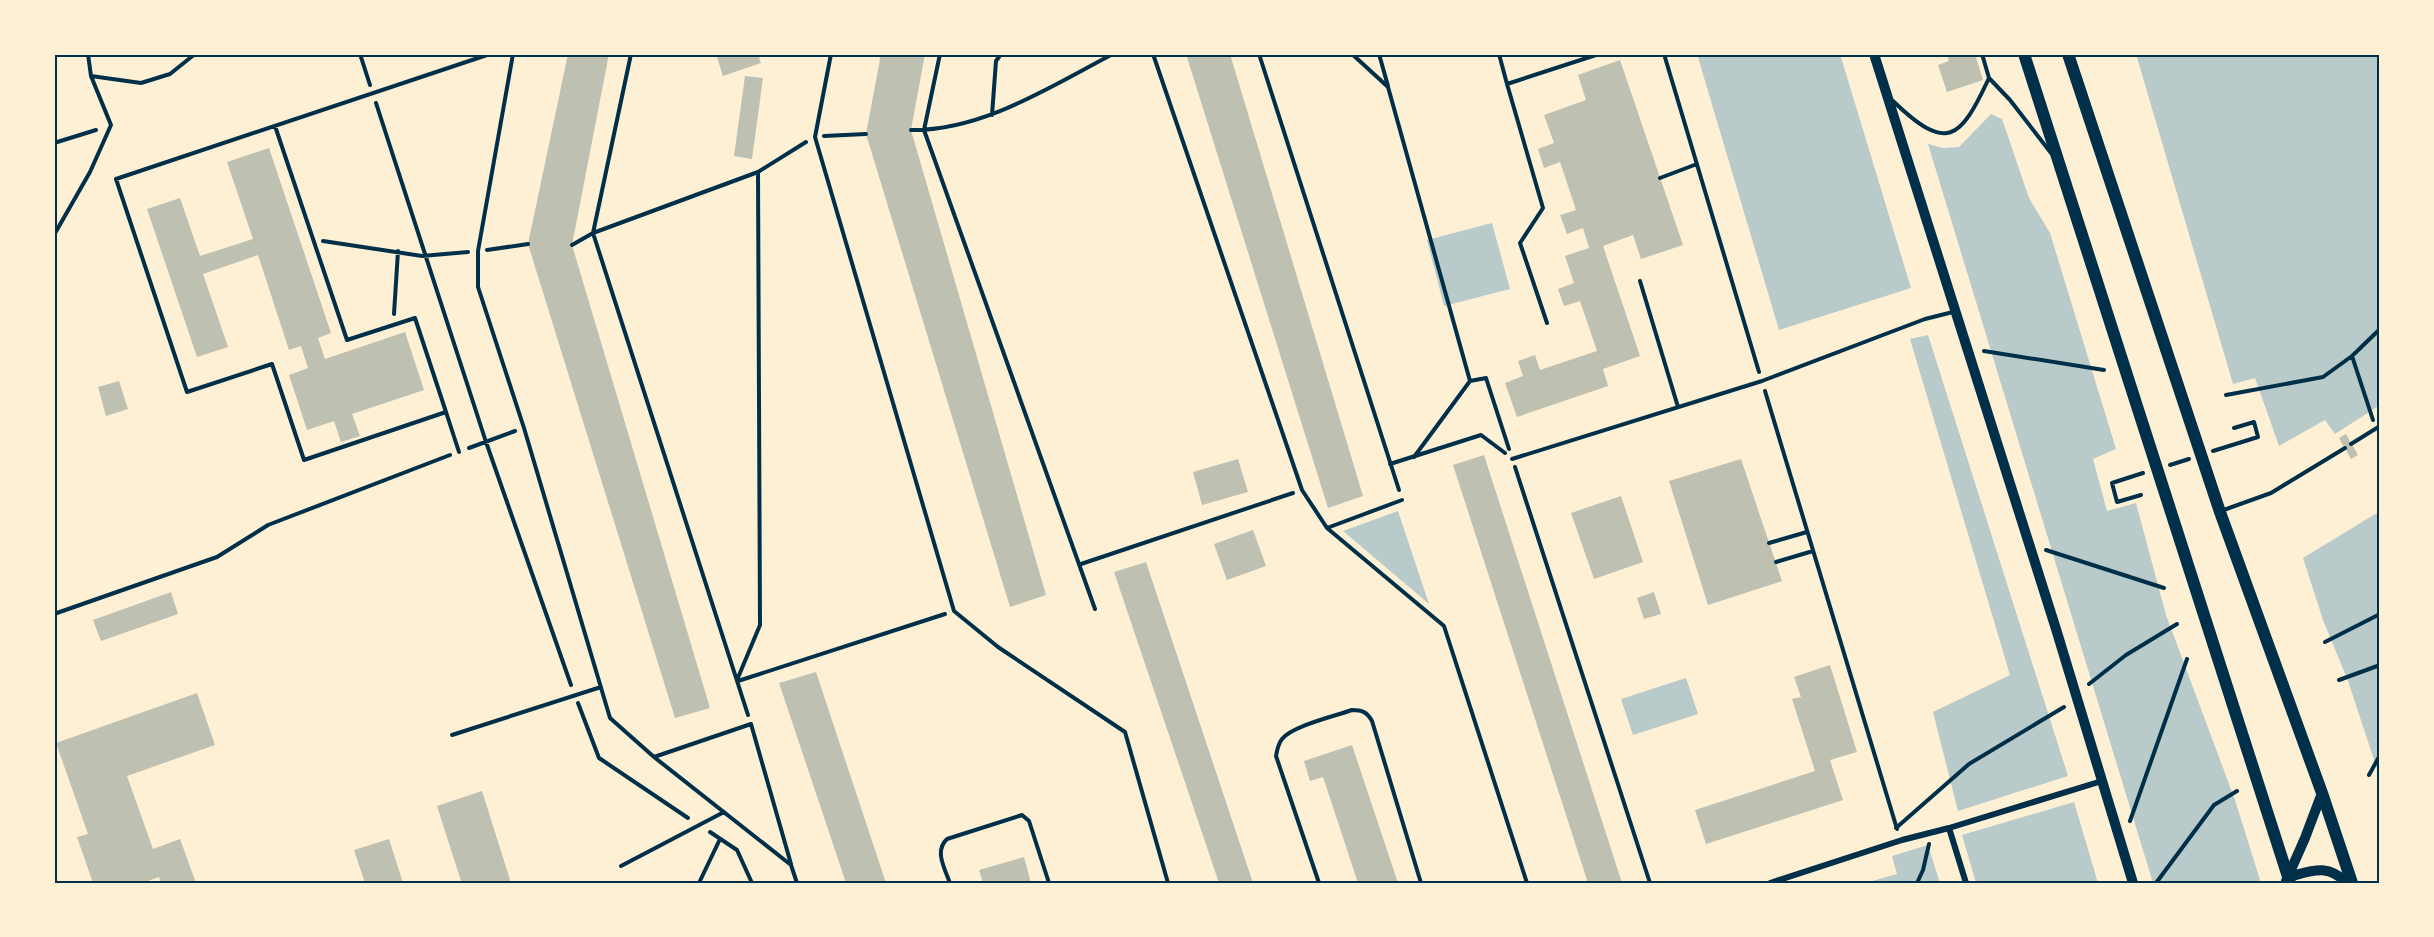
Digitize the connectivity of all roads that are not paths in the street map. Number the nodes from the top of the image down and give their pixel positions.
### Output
1 (88, 54) edge
2 (195, 54) edge
3 (490, 54) edge
4 (513, 54) edge
5 (831, 54) edge
6 (1153, 54) edge
7 (1499, 54) edge
8 (1599, 54) edge
9 (1874, 54) edge
10 (1982, 54) edge
11 (2024, 54) edge
12 (2068, 54) edge
13 (91, 76) junction
14 (1989, 78) junction
15 (1507, 84) junction
16 (1888, 97) junction
17 (275, 126) junction
18 (2059, 163) junction
19 (54, 235) edge
20 (1640, 281) dead end
21 (1954, 311) junction
22 (1546, 323) dead end
23 (1678, 407) junction
24 (446, 412) junction
25 (2378, 428) edge
26 (2351, 444) dead end
27 (2345, 448) dead end
28 (459, 452) road end
29 (1512, 459) road end
30 (1402, 500) road end
31 (2220, 512) junction
32 (1327, 528) junction
33 (601, 687) junction
34 (452, 735) dead end
35 (654, 757) junction
36 (2102, 781) junction
37 (2322, 793) junction
38 (724, 812) junction
39 (1949, 828) junction
40 (791, 865) junction
41 (621, 866) dead end
42 (2288, 881) edge
43 (797, 883) edge
44 (950, 883) edge
45 (1050, 883) edge
46 (1168, 883) edge
47 (1319, 883) edge
48 (1420, 883) edge
49 (1527, 883) edge
50 (1770, 883) edge
51 (1966, 883) edge
52 (2133, 883) edge
53 (2347, 883) edge
54 (2352, 883) edge

1 - 13 lane
2 - 13 lane
3 - 17 lane
4 - 33 lane
5 - 46 lane
6 - 32 lane
7 - 15 lane
8 - 15 lane
9 - 16 street
10 - 14 lane
11 - 18 main road
12 - 31 main road
13 - 19 lane
14 - 16 lane
14 - 18 lane
15 - 22 lane
16 - 21 street
17 - 24 lane
17 - 24 lane
18 - 42 main road
20 - 23 lane
21 - 23 lane
21 - 36 street
23 - 29 lane
24 - 28 lane
25 - 26 lane
27 - 31 lane
30 - 32 lane
31 - 37 main road
32 - 49 lane
33 - 34 lane
33 - 35 lane
35 - 38 lane
35 - 40 lane
36 - 39 street
36 - 52 street
37 - 42 street
37 - 54 main road
38 - 40 lane
38 - 41 lane
39 - 50 street
39 - 51 street
40 - 43 lane
42 - 53 street
44 - 45 lane
47 - 48 lane

